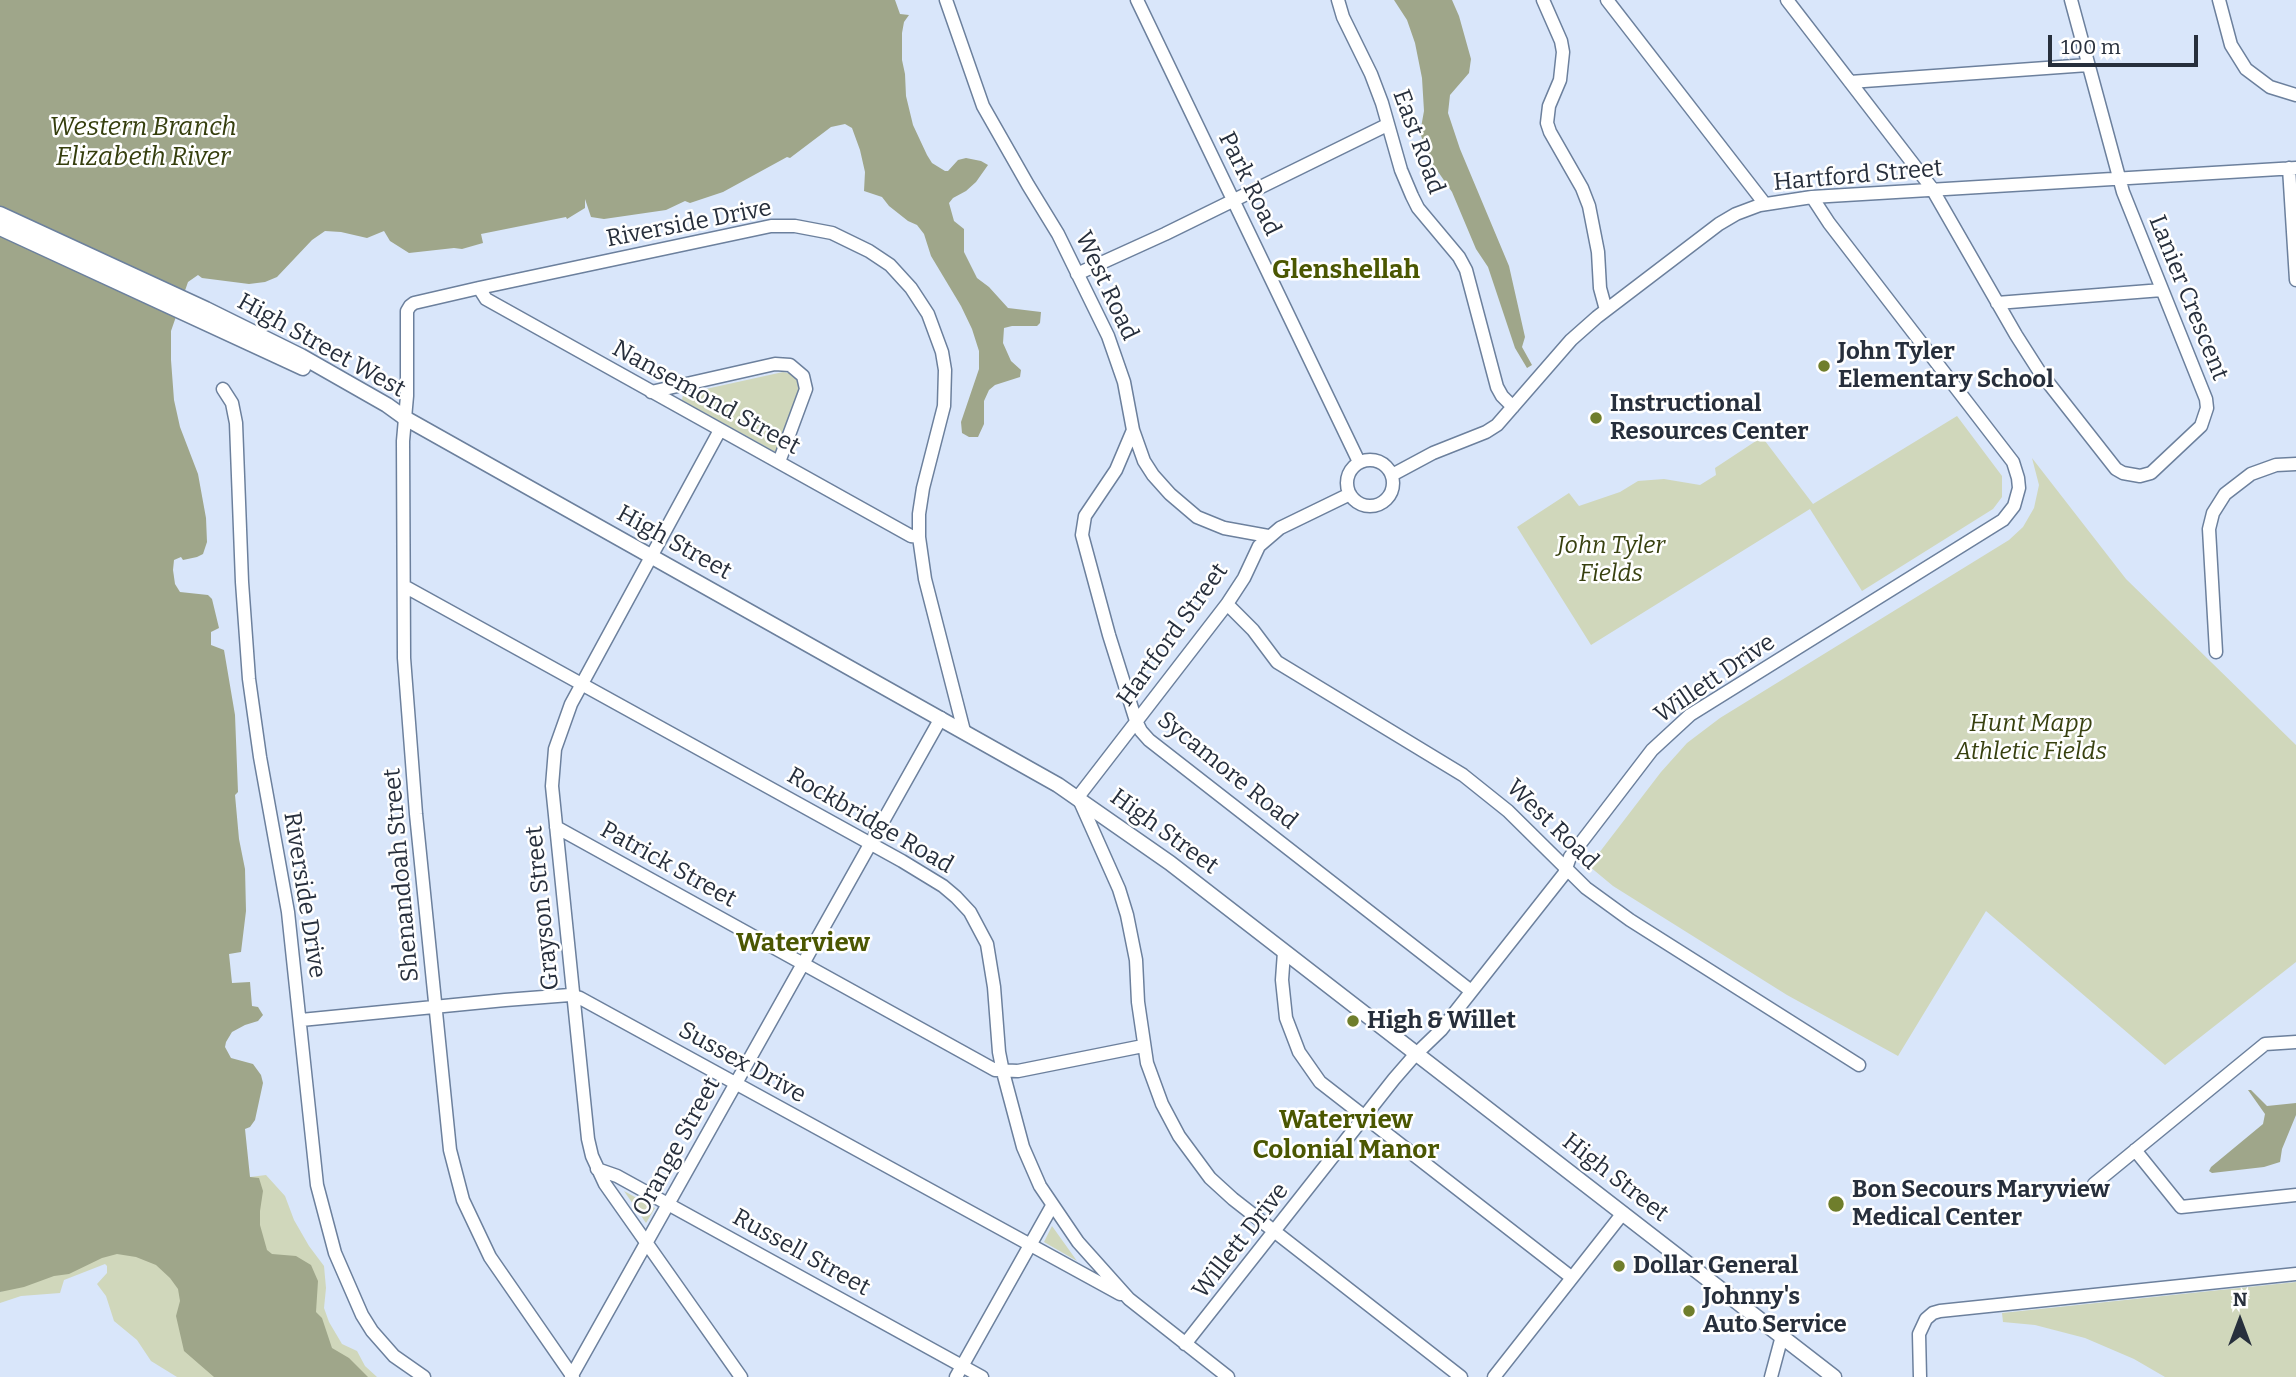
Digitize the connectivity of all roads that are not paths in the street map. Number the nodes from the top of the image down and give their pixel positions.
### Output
1 (946, 0) edge
2 (1137, 0) edge
3 (1338, 0) edge
4 (1543, 0) edge
5 (1607, 0) edge
6 (1787, 0) edge
7 (2071, 0) edge
8 (2219, 0) edge
9 (2088, 65) junction
10 (1850, 82) junction
11 (2296, 94) edge
12 (1387, 125) junction
13 (2292, 168) edge
14 (2120, 179) junction
15 (1933, 191) junction
16 (1812, 197) junction
17 (1234, 200) junction
18 (1765, 204) junction
19 (0, 214) edge
20 (0, 228) edge
21 (1077, 274) junction
22 (2296, 280) edge
23 (479, 288) junction
24 (2162, 290) junction
25 (1997, 303) junction
26 (1606, 310) junction
27 (203, 315) junction
28 (407, 335) joint
29 (223, 389) dead end
30 (652, 392) junction
31 (1513, 407) junction
32 (405, 418) junction
33 (720, 430) junction
34 (1133, 430) junction
35 (779, 462) junction
36 (1359, 462) junction
37 (2296, 464) edge
38 (1392, 475) junction
39 (1350, 494) junction
40 (1268, 536) junction
41 (919, 537) junction
42 (652, 557) junction
43 (404, 586) junction
44 (1227, 604) junction
45 (2216, 652) dead end
46 (581, 683) junction
47 (941, 718) junction
48 (1136, 721) junction
49 (964, 731) junction
50 (1077, 797) junction
51 (556, 827) junction
52 (870, 844) junction
53 (1566, 869) junction
54 (1284, 952) junction
55 (803, 963) junction
56 (1471, 991) junction
57 (573, 995) junction
58 (436, 1006) junction
59 (301, 1020) junction
60 (2296, 1042) edge
61 (1143, 1046) junction
62 (1417, 1053) junction
63 (1859, 1065) dead end
64 (1003, 1072) junction
65 (736, 1084) junction
66 (1364, 1117) junction
67 (2135, 1150) junction
68 (597, 1169) junction
69 (2094, 1184) dead end
70 (2296, 1195) edge
71 (669, 1204) junction
72 (1052, 1206) junction
73 (1623, 1213) junction
74 (1275, 1233) junction
75 (647, 1244) junction
76 (1029, 1246) junction
77 (2296, 1274) edge
78 (1571, 1277) junction
79 (1129, 1299) junction
80 (1782, 1336) junction
81 (1185, 1344) junction
82 (959, 1372) edge
83 (424, 1377) edge
84 (572, 1377) edge
85 (741, 1377) edge
86 (982, 1377) edge
87 (1228, 1377) edge
88 (1461, 1377) edge
89 (1494, 1377) edge
90 (1770, 1377) edge
91 (1834, 1377) edge
92 (1920, 1377) edge

1 - 21 street, West Road
2 - 17 street, Park Road
3 - 12 street, East Road
4 - 26 street
5 - 18 street
6 - 10 street, Lanier Crescent
7 - 9 street, Lanier Crescent
8 - 11 street
9 - 10 street
9 - 14 street, Lanier Crescent
10 - 15 street, Lanier Crescent
12 - 17 street
12 - 31 street, East Road
13 - 14 street, Hartford Street
13 - 22 street
14 - 15 street, Hartford Street
14 - 24 street, Lanier Crescent
15 - 16 street, Hartford Street
15 - 25 street, Lanier Crescent
16 - 18 street, Hartford Street
16 - 53 street, Willett Drive
17 - 21 street
17 - 36 street, Park Road
18 - 26 street, Hartford Street
19 - 27 main road, High Street West
20 - 27 main road, High Street West
21 - 34 street, West Road
23 - 28 street, Riverside Drive
23 - 30 street, Nansemond Street
23 - 41 street, Riverside Drive
24 - 25 street
24 - 25 street, Lanier Crescent
26 - 31 street, Hartford Street
27 - 32 main road, High Street West
28 - 32 street, Shenandoah Street
29 - 59 street, Riverside Drive
30 - 33 street, Nansemond Street
30 - 35 street
31 - 38 street, Hartford Street
32 - 42 main road, High Street
32 - 43 street, Shenandoah Street
33 - 35 street, Nansemond Street
33 - 42 street, Grayson Street
34 - 40 street, West Road
34 - 48 street, Sycamore Road
35 - 41 street, Nansemond Street
36 - 38 street
36 - 39 street
37 - 45 street
38 - 39 street
39 - 40 street, Hartford Street
40 - 44 street, Hartford Street
41 - 49 street, Riverside Drive
42 - 46 street, Grayson Street
42 - 47 main road, High Street
43 - 46 street, Rockbridge Road
43 - 58 street, Shenandoah Street
44 - 48 street, Hartford Street
44 - 53 street, West Road
46 - 51 street, Grayson Street
46 - 52 street, Rockbridge Road
47 - 49 main road, High Street
47 - 52 street, Orange Street
48 - 50 street, Hartford Street
48 - 56 street, Sycamore Road
49 - 50 main road, High Street
50 - 54 main road, High Street
50 - 61 street
51 - 55 street, Patrick Street
51 - 57 street, Grayson Street
52 - 55 street, Orange Street
52 - 64 street, Rockbridge Road
53 - 56 street, Willett Drive
53 - 63 street, West Road
54 - 62 main road, High Street
54 - 66 street
55 - 64 street, Patrick Street
55 - 65 street, Orange Street
56 - 62 street, Willett Drive
57 - 58 street
57 - 65 street, Sussex Drive
57 - 68 street, Grayson Street
58 - 59 street
58 - 84 street, Shenandoah Street
59 - 83 street, Riverside Drive
60 - 67 street
61 - 64 street
61 - 74 street
62 - 66 street, Willett Drive
62 - 73 main road, High Street
64 - 72 street, Rockbridge Road
65 - 71 street, Orange Street
65 - 76 street, Sussex Drive
66 - 74 street, Willett Drive
66 - 78 street
67 - 69 street
67 - 70 street
68 - 71 street, Russell Street
68 - 75 street, Grayson Street
71 - 75 street, Orange Street
71 - 82 street, Russell Street
72 - 76 street
72 - 79 street, Rockbridge Road
73 - 78 street
73 - 80 main road, High Street
74 - 81 street, Willett Drive
74 - 88 street
75 - 84 street, Orange Street
75 - 85 street, Grayson Street
76 - 79 street, Sussex Drive
76 - 82 street
77 - 92 street
78 - 89 street
79 - 81 street, Rockbridge Road
80 - 90 street
80 - 91 main road, High Street
81 - 87 street, Rockbridge Road
82 - 86 street, Russell Street

